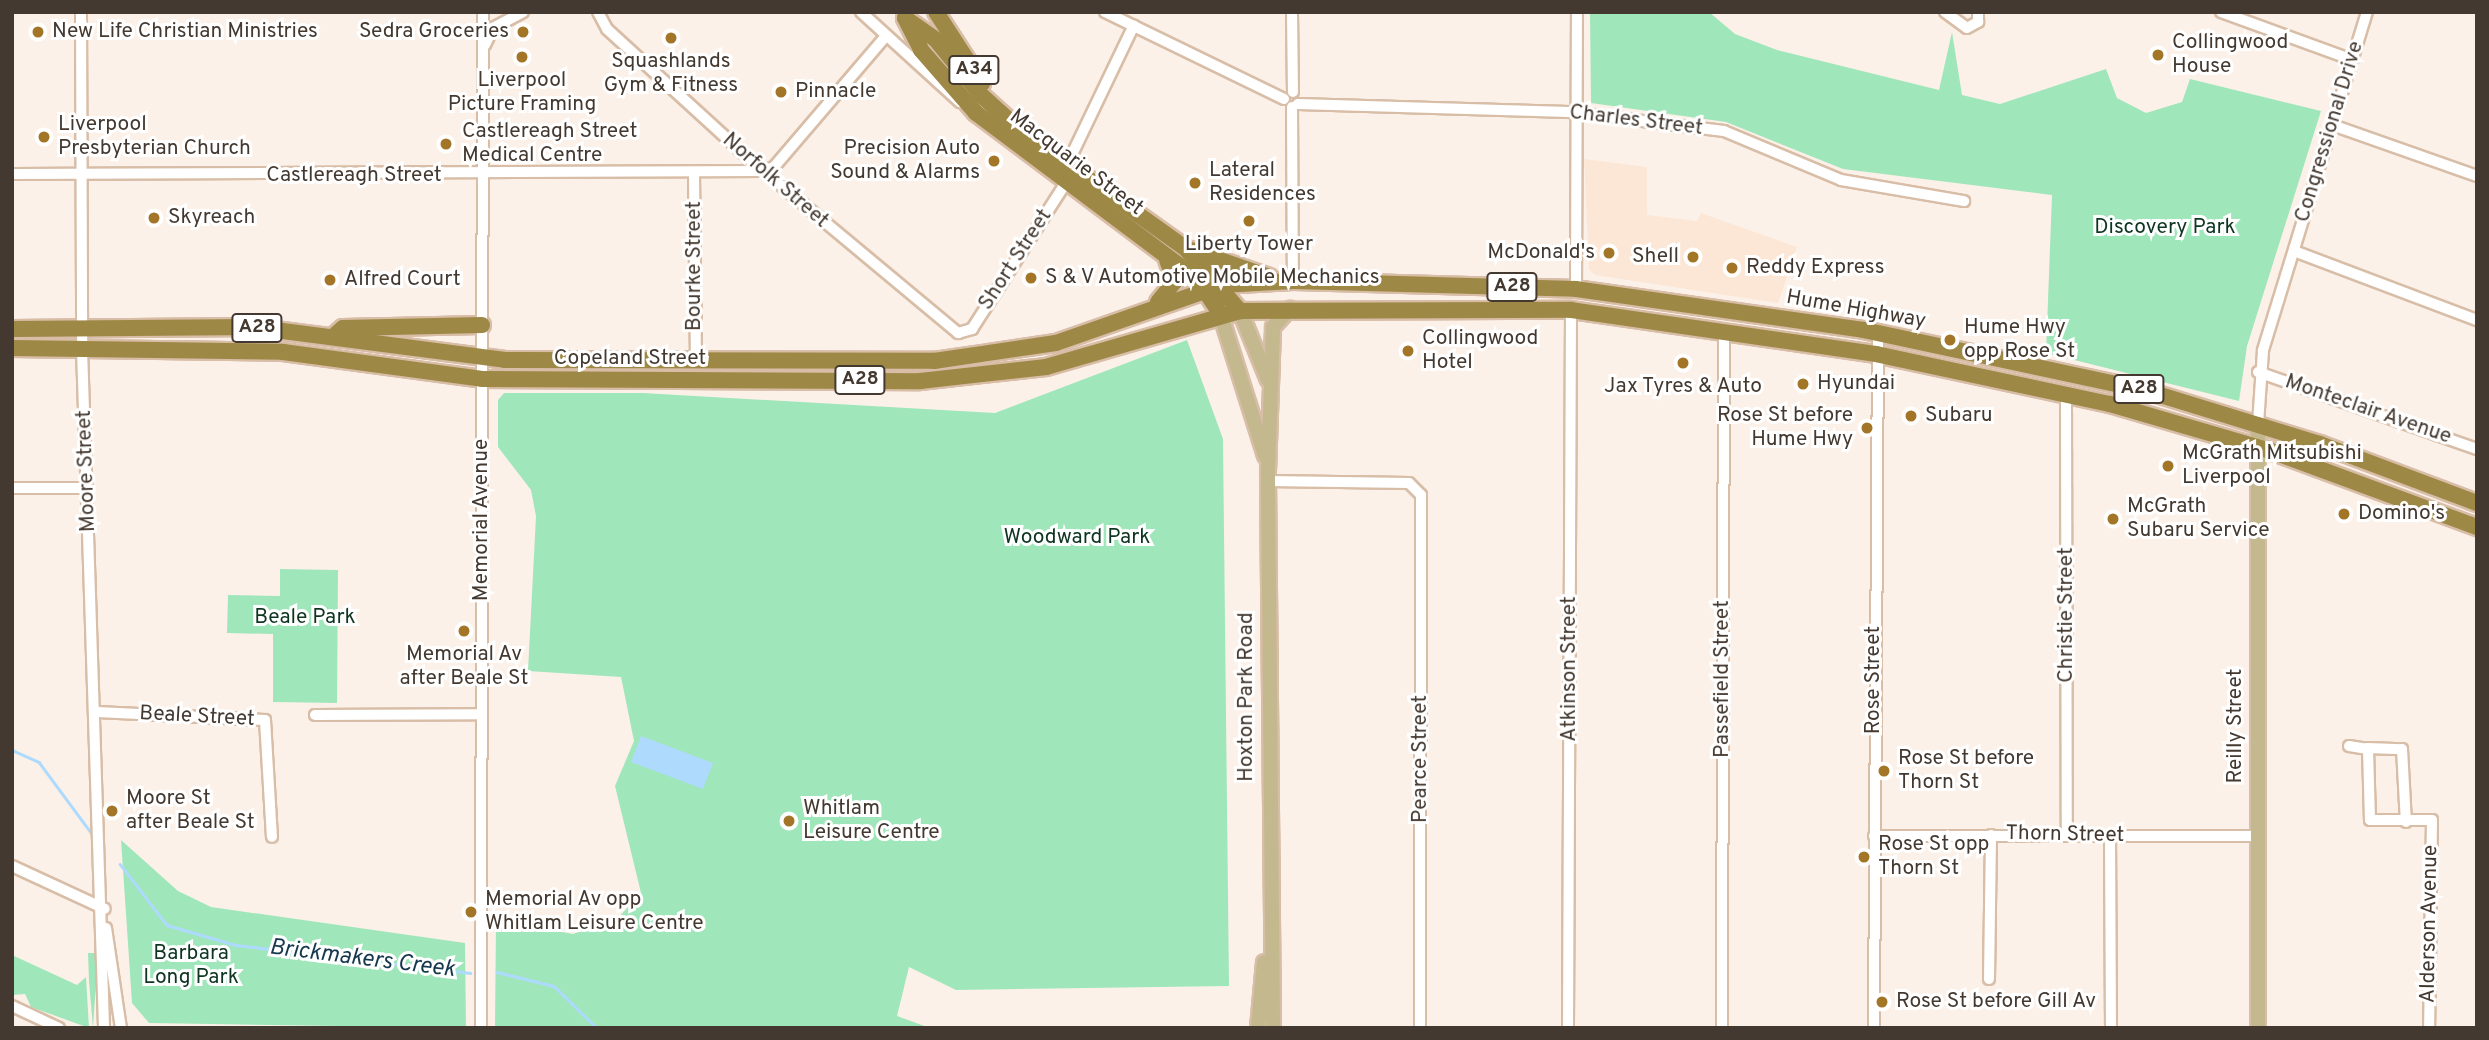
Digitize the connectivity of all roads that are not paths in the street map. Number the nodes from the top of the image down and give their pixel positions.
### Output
1 (81, 12) edge
2 (482, 12) edge
3 (523, 12) edge
4 (597, 12) edge
5 (861, 12) edge
6 (936, 12) edge
7 (1105, 12) edge
8 (1292, 12) edge
9 (1577, 12) edge
10 (1945, 12) edge
11 (1978, 12) edge
12 (2221, 12) edge
13 (2367, 12) edge
14 (901, 14) edge
15 (1134, 25) junction
16 (886, 36) junction
17 (482, 54) junction
18 (2353, 60) junction
19 (1292, 100) junction
20 (976, 113) junction
21 (1576, 113) junction
22 (2332, 125) junction
23 (1015, 126) junction
24 (1066, 167) junction
25 (762, 171) junction
26 (694, 173) junction
27 (12, 174) edge
28 (82, 174) junction
29 (2477, 176) edge
30 (482, 177) junction
31 (1065, 184) junction
32 (1964, 201) dead end
33 (1185, 248) junction
34 (2294, 251) junction
35 (1161, 253) junction
36 (1286, 281) junction
37 (1214, 287) junction
38 (1576, 289) junction
39 (1154, 305) junction
40 (1298, 307) junction
41 (1570, 310) junction
42 (1240, 311) junction
43 (1220, 313) junction
44 (2477, 320) edge
45 (482, 325) junction
46 (12, 329) edge
47 (82, 329) junction
48 (1724, 330) junction
49 (1878, 332) junction
50 (967, 334) joint
51 (335, 336) junction
52 (12, 348) edge
53 (82, 349) junction
54 (1875, 354) junction
55 (481, 358) junction
56 (696, 359) junction
57 (2259, 372) junction
58 (482, 379) junction
59 (2066, 394) junction
60 (1272, 412) junction
61 (2258, 424) junction
62 (2258, 448) junction
63 (2477, 449) edge
64 (1268, 476) junction
65 (12, 488) edge
66 (87, 488) junction
67 (2477, 503) edge
68 (2477, 527) edge
69 (97, 712) junction
70 (482, 714) junction
71 (315, 715) dead end
72 (2349, 746) dead end
73 (2367, 748) junction
74 (2406, 822) junction
75 (1991, 835) junction
76 (272, 836) dead end
77 (1874, 836) junction
78 (2067, 836) junction
79 (2110, 836) junction
80 (2256, 836) junction
81 (12, 866) edge
82 (105, 909) junction
83 (1268, 923) junction
84 (106, 928) junction
85 (1989, 979) dead end
86 (12, 1006) edge
87 (119, 1024) edge
88 (60, 1028) edge
89 (104, 1028) edge
90 (481, 1028) edge
91 (1258, 1028) edge
92 (1273, 1028) edge
93 (1420, 1028) edge
94 (1568, 1028) edge
95 (1722, 1028) edge
96 (1874, 1028) edge
97 (2110, 1028) edge
98 (2258, 1028) edge
99 (2429, 1028) edge

1 - 28 street, Moore Street
2 - 17 street, Memorial Avenue
3 - 17 street
4 - 25 street, Norfolk Street
5 - 16 street, Macquarie Street
6 - 23 highway, A34
7 - 15 street, Charles Street
8 - 19 street
9 - 21 street
10 - 11 street
12 - 18 street
13 - 18 street, Congressional Drive
14 - 20 highway, A34
14 - 23 highway, Macquarie Street
15 - 19 street, Charles Street
15 - 24 street
16 - 20 street, Macquarie Street
16 - 25 street
17 - 30 street, Memorial Avenue
18 - 22 street, Congressional Drive
19 - 21 street, Charles Street
19 - 36 street
20 - 31 highway, Macquarie Street / A34
21 - 32 street, Charles Street
21 - 38 street
22 - 29 street
22 - 34 street, Congressional Drive
23 - 24 highway, Macquarie Street / A34
24 - 33 highway, Macquarie Street / A34
25 - 26 street, Castlereagh Street
25 - 50 street, Norfolk Street
26 - 30 street, Castlereagh Street
26 - 56 street, Bourke Street
27 - 28 street, Castlereagh Street
28 - 30 street, Castlereagh Street
28 - 47 street, Moore Street
30 - 45 street, Memorial Avenue
31 - 35 highway, Macquarie Street / A34
31 - 50 street, Short Street
33 - 36 highway
33 - 37 highway, Macquarie Street / A34
34 - 44 street, Congressional Drive
34 - 57 street, Congressional Drive
35 - 37 highway, Macquarie Street / A34
35 - 39 highway
36 - 37 highway, Hume Highway / A28
36 - 38 highway, Hume Highway / A28
37 - 39 highway, Copeland Street / A28
37 - 42 highway, A34
37 - 43 highway, A34
38 - 49 highway, Hume Highway / A28
39 - 56 highway, Copeland Street / A28
40 - 41 highway, Hume Highway / A28
40 - 42 highway, Hume Highway / A28
40 - 60 main road, Hoxton Park Road
41 - 48 highway, Hume Highway / A28
41 - 94 street, Atkinson Street
42 - 43 highway, Copeland Street / A28
42 - 60 main road, Hoxton Park Road
43 - 58 highway, Copeland Street / A28
43 - 64 main road, Hoxton Park Road
45 - 51 highway
45 - 55 street, Memorial Avenue
46 - 47 highway, Copeland Street / A28
47 - 51 highway, Copeland Street / A28
47 - 53 street, Moore Street
48 - 54 highway, Hume Highway / A28
48 - 95 street, Passefield Street
49 - 54 street, Rose Street
49 - 61 highway, Hume Highway / A28
51 - 55 highway, Copeland Street / A28
52 - 53 highway, Copeland Street / A28
53 - 58 highway, Copeland Street / A28
53 - 66 street, Moore Street
54 - 59 highway, Hume Highway / A28
54 - 77 street, Rose Street
55 - 56 highway, Copeland Street / A28
55 - 58 street, Memorial Avenue
57 - 61 street, Congressional Drive
57 - 63 street, Monteclair Avenue
58 - 70 street, Memorial Avenue
59 - 62 highway, Hume Highway / A28
59 - 78 street, Christie Street
60 - 64 main road, Hoxton Park Road
61 - 62 main road, Reilly Street
61 - 67 highway, Hume Highway / A28
62 - 68 highway, Hume Highway / A28
62 - 80 main road, Reilly Street
64 - 83 main road, Hoxton Park Road
64 - 93 street, Pearce Street
65 - 66 street
66 - 69 street, Moore Street
69 - 76 street, Beale Street
69 - 82 street, Moore Street
70 - 71 street
70 - 90 street, Memorial Avenue
72 - 73 street
73 - 74 street
73 - 74 street
74 - 99 street, Alderson Avenue
75 - 77 street, Thorn Street
75 - 78 street, Thorn Street
75 - 85 street
77 - 96 street, Rose Street
78 - 79 street, Thorn Street
79 - 80 street, Thorn Street
79 - 97 street
80 - 98 main road, Reilly Street
81 - 82 street
82 - 84 street, Moore Street
83 - 91 main road, Hoxton Park Road
83 - 92 main road, Hoxton Park Road
84 - 87 street, Moore Street
84 - 89 street, Moore Street
86 - 88 street

